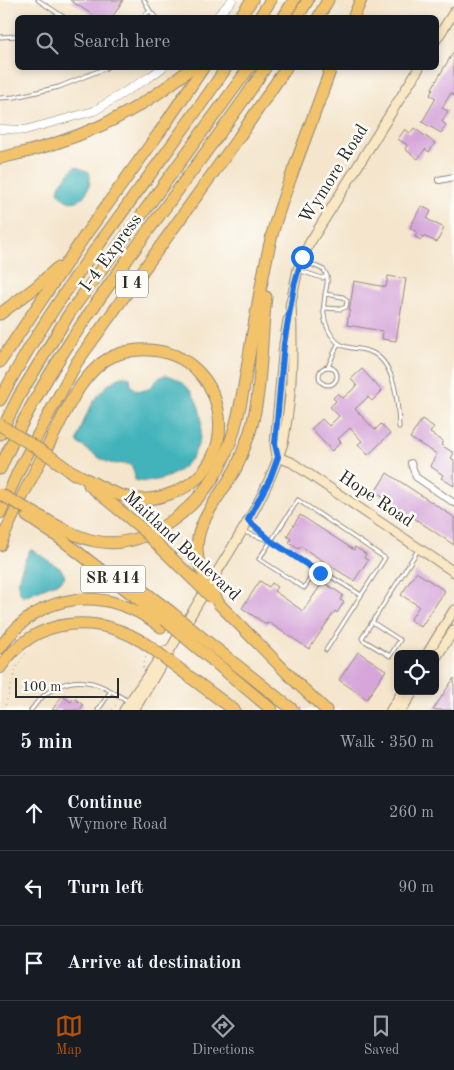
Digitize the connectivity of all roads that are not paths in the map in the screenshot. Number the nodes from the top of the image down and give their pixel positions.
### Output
1 (38, 0) edge
2 (144, 0) edge
3 (232, 0) edge
4 (271, 0) edge
5 (294, 0) edge
6 (308, 0) edge
7 (328, 0) edge
8 (360, 0) edge
9 (251, 1) edge
10 (150, 11) junction
11 (454, 12) edge
12 (60, 15) edge
13 (145, 15) edge
14 (153, 15) edge
15 (219, 15) edge
16 (240, 15) edge
17 (262, 15) edge
18 (285, 15) edge
19 (299, 15) edge
20 (320, 15) edge
21 (354, 15) edge
22 (439, 35) edge
23 (15, 36) edge
24 (0, 37) edge
25 (101, 70) edge
26 (160, 70) edge
27 (188, 70) edge
28 (202, 70) edge
29 (225, 70) edge
30 (248, 70) edge
31 (264, 70) edge
32 (285, 70) edge
33 (330, 70) edge
34 (418, 70) edge
35 (0, 98) edge
36 (0, 129) edge
37 (0, 158) edge
38 (454, 177) edge
39 (438, 180) dead end
40 (280, 209) junction
41 (86, 234) junction
42 (301, 260) junction
43 (298, 270) junction
44 (327, 276) junction
45 (325, 294) junction
46 (324, 308) junction
47 (0, 314) edge
48 (338, 344) junction
49 (0, 362) edge
50 (328, 367) junction
51 (0, 400) edge
52 (0, 425) edge
53 (399, 427) dead end
54 (0, 434) edge
55 (278, 457) junction
56 (411, 463) dead end
57 (0, 469) edge
58 (69, 470) junction
59 (0, 494) edge
60 (0, 498) edge
61 (454, 503) edge
62 (25, 511) junction
63 (0, 513) edge
64 (248, 520) junction
65 (241, 531) junction
66 (271, 541) junction
67 (0, 545) edge
68 (420, 548) junction
69 (316, 570) junction
70 (454, 572) edge
71 (361, 595) junction
72 (219, 604) junction
73 (454, 610) edge
74 (166, 620) junction
75 (372, 622) junction
76 (454, 630) edge
77 (194, 643) junction
78 (0, 648) edge
79 (326, 650) dead end
80 (429, 650) edge
81 (439, 653) edge
82 (0, 668) edge
83 (111, 691) junction
84 (400, 695) edge
85 (411, 695) edge
86 (127, 706) edge
87 (31, 710) edge
88 (98, 710) edge
89 (234, 710) edge
90 (263, 710) edge
91 (272, 710) edge
92 (293, 710) edge
93 (326, 710) edge
94 (391, 710) edge
95 (401, 710) edge

1 - 12 lane
2 - 10 lane
3 - 15 street
4 - 17 highway
5 - 18 highway
6 - 19 highway
7 - 20 highway
8 - 21 highway
9 - 16 highway
10 - 13 lane
10 - 14 lane
11 - 22 main road
23 - 24 lane
25 - 35 lane
26 - 36 street
27 - 37 highway
28 - 41 highway
29 - 51 highway
30 - 54 highway, I-4 Express
31 - 57 highway, I-4 Express
32 - 63 highway, I 4
33 - 40 highway
34 - 42 main road, Wymore Road
38 - 39 street
40 - 62 highway
40 - 72 highway, bridge
41 - 47 highway
41 - 49 highway
42 - 43 main road, Wymore Road
42 - 44 lane
43 - 44 lane
43 - 55 main road, Wymore Road
44 - 45 lane
45 - 46 lane
45 - 46 lane
46 - 48 lane
48 - 50 lane
48 - 53 lane
50 - 50 lane
52 - 58 highway, Maitland Boulevard / SR 414, bridge
55 - 64 main road, Wymore Road
55 - 68 main road, Hope Road
56 - 61 street
58 - 67 highway
58 - 72 highway, Maitland Boulevard / SR 414, bridge
59 - 62 highway, bridge
60 - 62 highway, SR 414
62 - 74 highway, SR 414
64 - 65 main road, Wymore Road
64 - 66 lane
65 - 66 lane
65 - 86 main road, Wymore Road
66 - 69 lane
66 - 69 lane
66 - 71 lane
68 - 70 main road, Hope Road
68 - 75 lane
69 - 71 lane
71 - 79 lane
72 - 93 highway, Maitland Boulevard / SR 414
73 - 80 main road
74 - 77 highway, SR 414, bridge
74 - 78 highway
75 - 75 lane
76 - 81 main road
77 - 90 highway
77 - 91 highway, SR 414
77 - 92 highway
82 - 89 highway, bridge
83 - 86 lane
83 - 87 lane
83 - 88 lane
84 - 94 main road
85 - 95 main road

